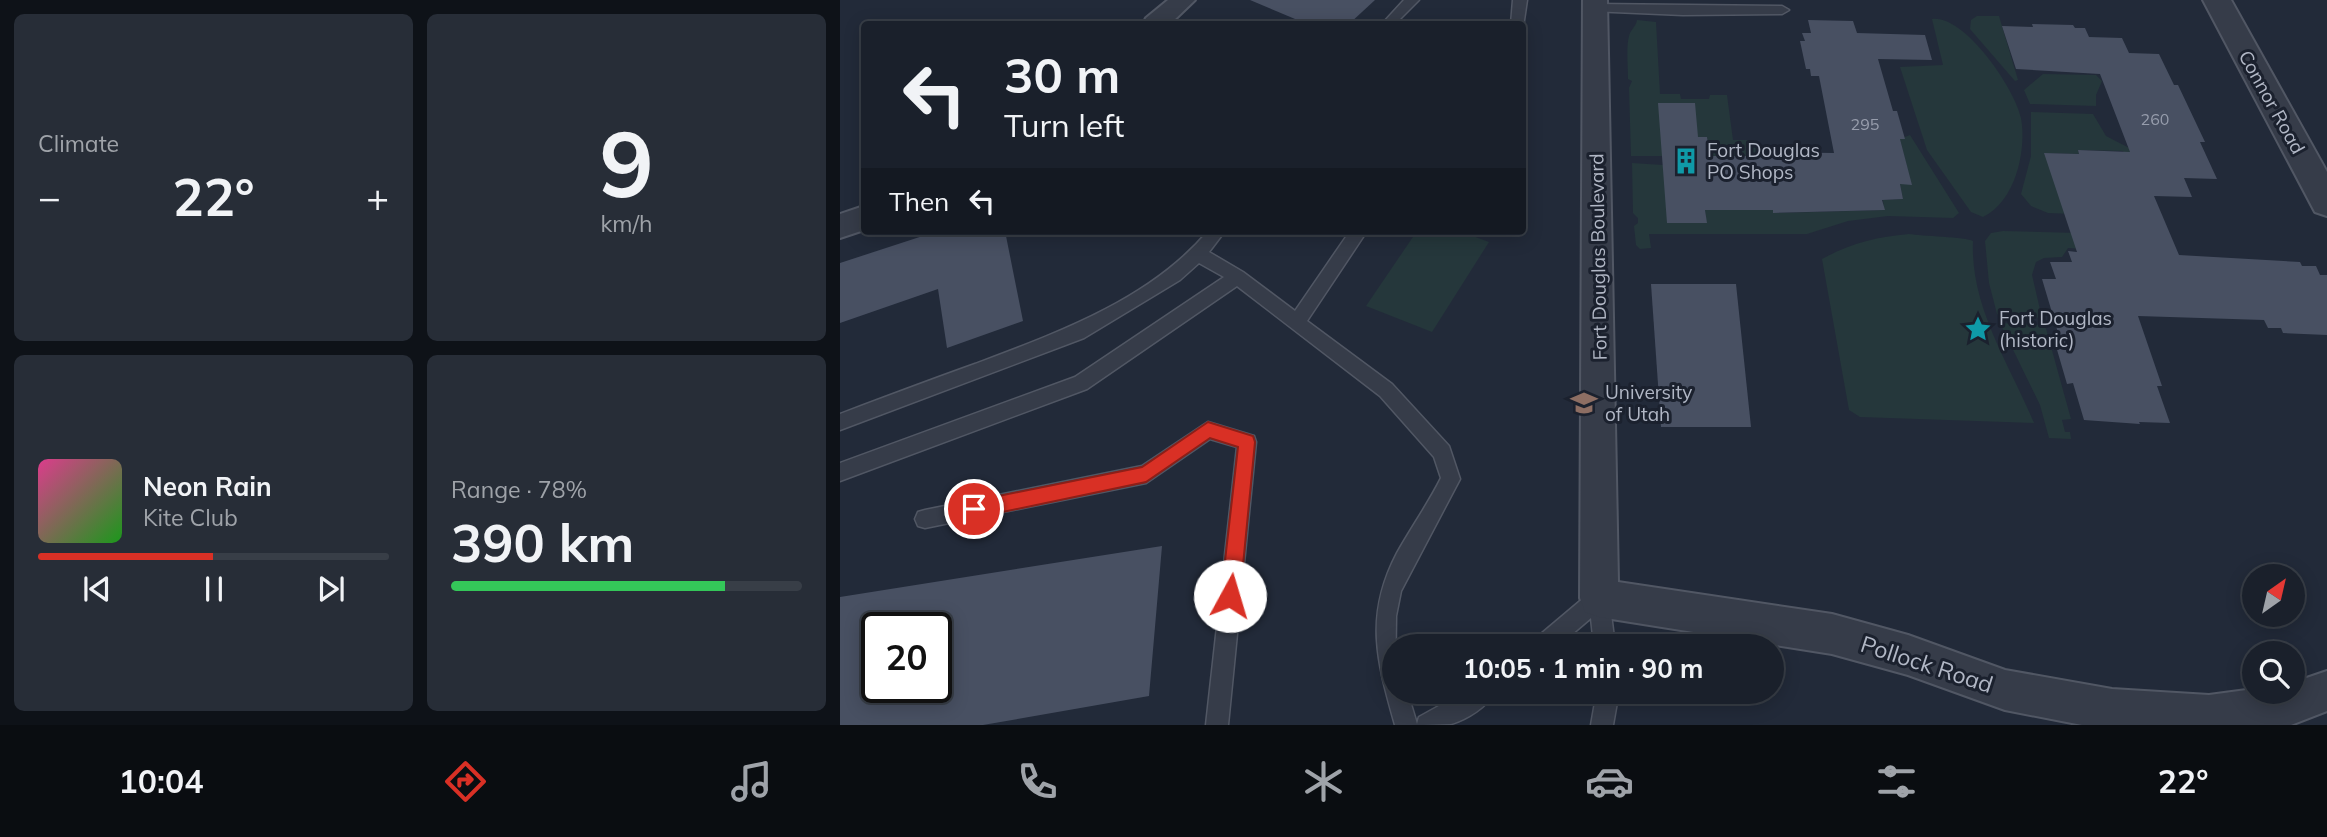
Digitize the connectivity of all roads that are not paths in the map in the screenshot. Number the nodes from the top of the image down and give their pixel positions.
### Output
1 (1183, 0) edge
2 (1412, 0) edge
3 (1520, 0) edge
4 (2217, 0) edge
5 (1595, 4) edge
6 (1782, 10) dead end
7 (1158, 21) edge
8 (1391, 21) edge
9 (1518, 21) edge
10 (2327, 203) edge
11 (861, 219) edge
12 (840, 226) edge
13 (1214, 235) edge
14 (1356, 235) edge
15 (1198, 254) junction
16 (1237, 277) junction
17 (1297, 322) junction
18 (840, 422) edge
19 (840, 472) edge
20 (925, 519) dead end
21 (1600, 598) junction
22 (1387, 634) edge
23 (1556, 634) edge
24 (1604, 634) edge
25 (2327, 691) edge
26 (1400, 704) edge
27 (1467, 704) edge
28 (1606, 704) edge
29 (1217, 725) edge
30 (1406, 725) edge
31 (1427, 725) edge
32 (1602, 725) edge

1 - 7 street
2 - 8 lane
3 - 9 lane
4 - 10 street, Connor Road
5 - 6 lane
5 - 21 street, Fort Douglas Boulevard
11 - 12 street
13 - 15 lane
14 - 17 lane
15 - 16 lane
15 - 18 lane
16 - 17 lane
16 - 19 lane
17 - 22 lane
20 - 29 lane
21 - 23 lane
21 - 24 lane
21 - 25 street, Pollock Road
26 - 30 lane
27 - 31 lane
28 - 32 lane

